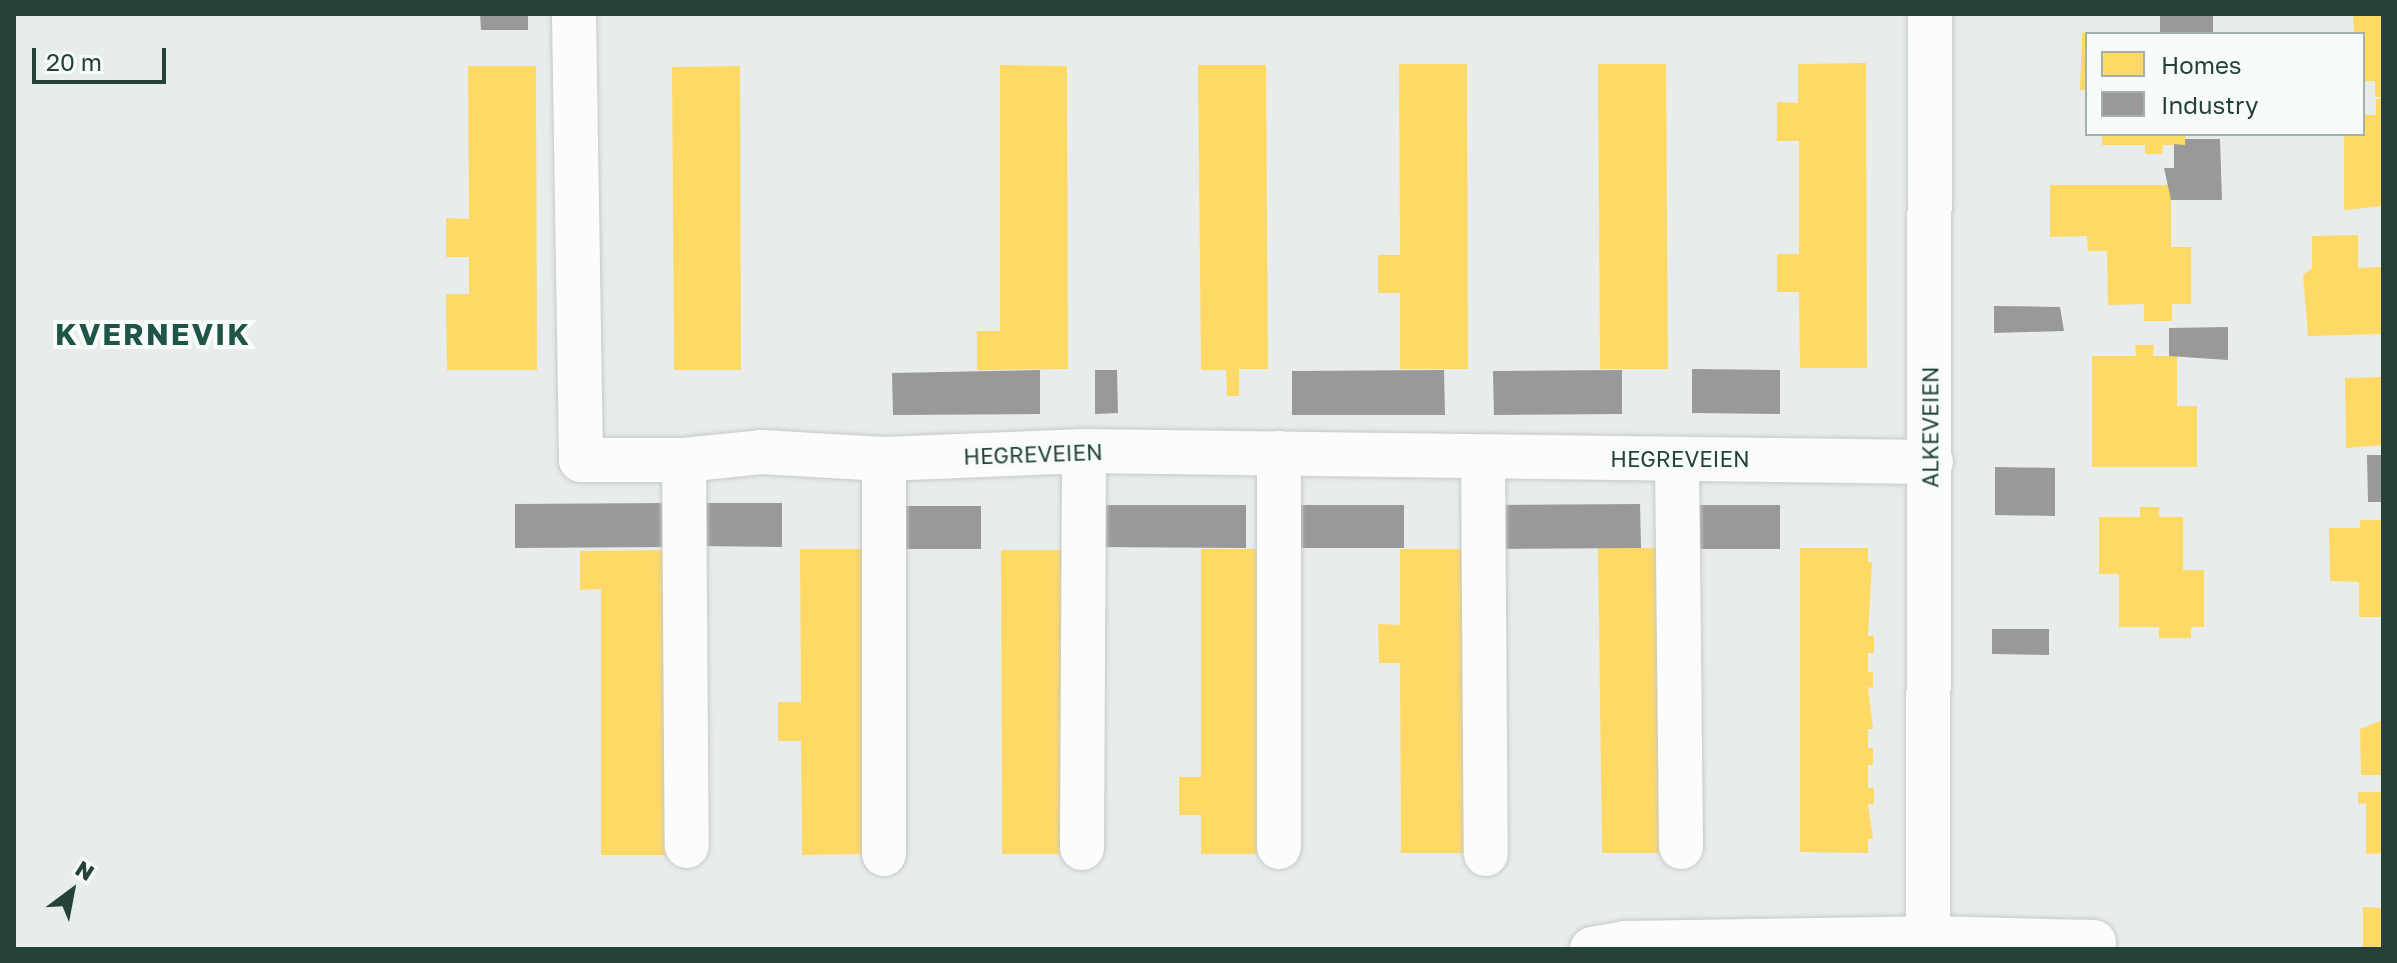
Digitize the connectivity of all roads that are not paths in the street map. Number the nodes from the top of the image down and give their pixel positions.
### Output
1 (574, 14) edge
2 (1930, 14) edge
3 (1084, 451) junction
4 (1279, 453) junction
5 (1483, 457) junction
6 (884, 459) junction
7 (1677, 459) junction
8 (684, 460) junction
9 (1931, 462) junction
10 (687, 846) dead end
11 (1279, 847) dead end
12 (1681, 847) dead end
13 (1082, 848) dead end
14 (884, 854) dead end
15 (1486, 854) dead end
16 (1928, 938) junction
17 (2094, 942) dead end
18 (1592, 949) edge

1 - 8 street, HEGREVEIEN
2 - 9 street, ALKEVEIEN
3 - 4 street, HEGREVEIEN
3 - 6 street, HEGREVEIEN
3 - 13 street
4 - 5 street, HEGREVEIEN
4 - 11 street
5 - 7 street, HEGREVEIEN
5 - 15 street
6 - 8 street, HEGREVEIEN
6 - 14 street
7 - 9 street, HEGREVEIEN
7 - 12 street
8 - 10 street
9 - 16 street, ALKEVEIEN
16 - 17 street
16 - 18 street

